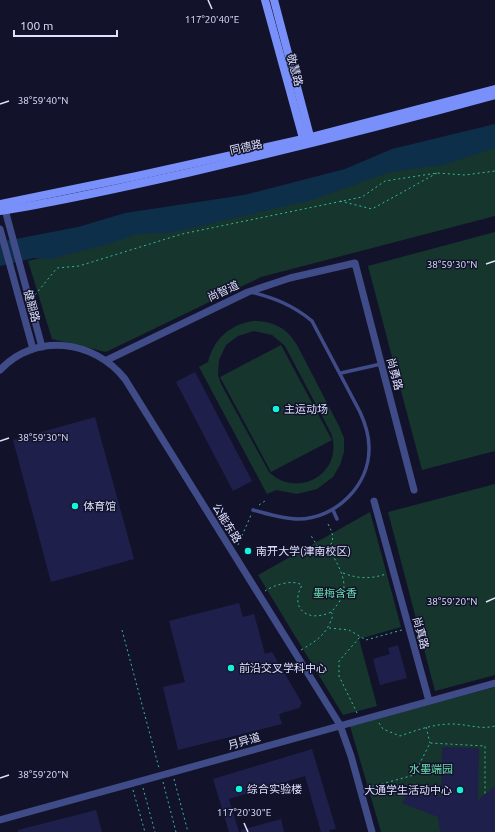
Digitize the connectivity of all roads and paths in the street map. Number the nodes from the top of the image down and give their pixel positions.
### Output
1 (265, 0) edge
2 (274, 0) edge
3 (495, 89) edge
4 (495, 95) edge
5 (307, 141) junction
6 (495, 171) edge
7 (437, 172) junction
8 (339, 201) junction
9 (2, 207) edge
10 (1, 232) edge
11 (355, 263) joint
12 (248, 292) junction
13 (30, 301) junction
14 (42, 346) junction
15 (33, 349) junction
16 (107, 360) junction
17 (380, 364) junction
18 (0, 370) edge
19 (341, 373) junction
20 (414, 490) dead end
21 (265, 501) dead end
22 (374, 501) dead end
23 (253, 510) junction
24 (333, 510) junction
25 (337, 519) dead end
26 (328, 524) dead end
27 (310, 534) dead end
28 (329, 548) junction
29 (233, 555) junction
30 (342, 572) junction
31 (393, 572) junction
32 (259, 594) junction
33 (331, 612) junction
34 (329, 628) junction
35 (409, 628) junction
36 (122, 630) dead end
37 (360, 637) junction
38 (295, 653) junction
39 (495, 683) edge
40 (429, 701) junction
41 (374, 716) junction
42 (361, 720) junction
43 (340, 726) junction
44 (495, 726) edge
45 (425, 727) junction
46 (430, 743) junction
47 (172, 772) junction
48 (161, 775) junction
49 (141, 781) junction
50 (132, 783) junction
51 (360, 790) junction
52 (485, 794) dead end
53 (0, 820) edge
54 (145, 832) edge
55 (155, 832) edge
56 (176, 832) edge
57 (188, 832) edge
58 (372, 832) edge

1 - 5 main road, 敬慧路
2 - 5 main road, 敬慧路
3 - 5 main road, 同德路
4 - 5 main road, 同德路
5 - 9 main road, 同德路
6 - 7 path
7 - 8 path
7 - 8 path
8 - 13 path
9 - 13 street, 健翮路
10 - 15 street, 健翮路
11 - 12 street, 尚智道
11 - 17 street, 尚勇路
12 - 16 street, 尚智道
12 - 19 lane
13 - 14 street, 健翮路
14 - 15 street, 公能东路
14 - 16 street, 公能东路
15 - 18 street, 公能东路
16 - 29 street, 公能东路
17 - 19 lane
17 - 20 street, 尚勇路
19 - 24 lane
21 - 23 path
22 - 31 street, 尚真路
23 - 24 lane
23 - 29 path
24 - 25 lane
26 - 28 path
27 - 28 path
28 - 30 path
29 - 32 street, 公能东路
30 - 31 path
30 - 33 path
31 - 35 street, 尚真路
32 - 33 path
32 - 38 street, 公能东路
33 - 34 path
34 - 37 path
34 - 38 path
35 - 37 path
35 - 40 street, 尚真路
36 - 48 path
37 - 42 path
38 - 43 street, 公能东路
39 - 40 street, 月异道
40 - 41 street, 月异道
41 - 42 street, 月异道
41 - 45 path
42 - 43 street, 月异道
43 - 47 street, 月异道
43 - 51 street, 公能东路
44 - 45 path
45 - 46 path
46 - 51 path
46 - 52 path
47 - 48 street, 月异道
47 - 57 path
48 - 49 street, 月异道
48 - 56 path
49 - 50 street, 月异道
49 - 55 path
50 - 53 street, 月异道
50 - 54 path
51 - 58 street, 公能东路

